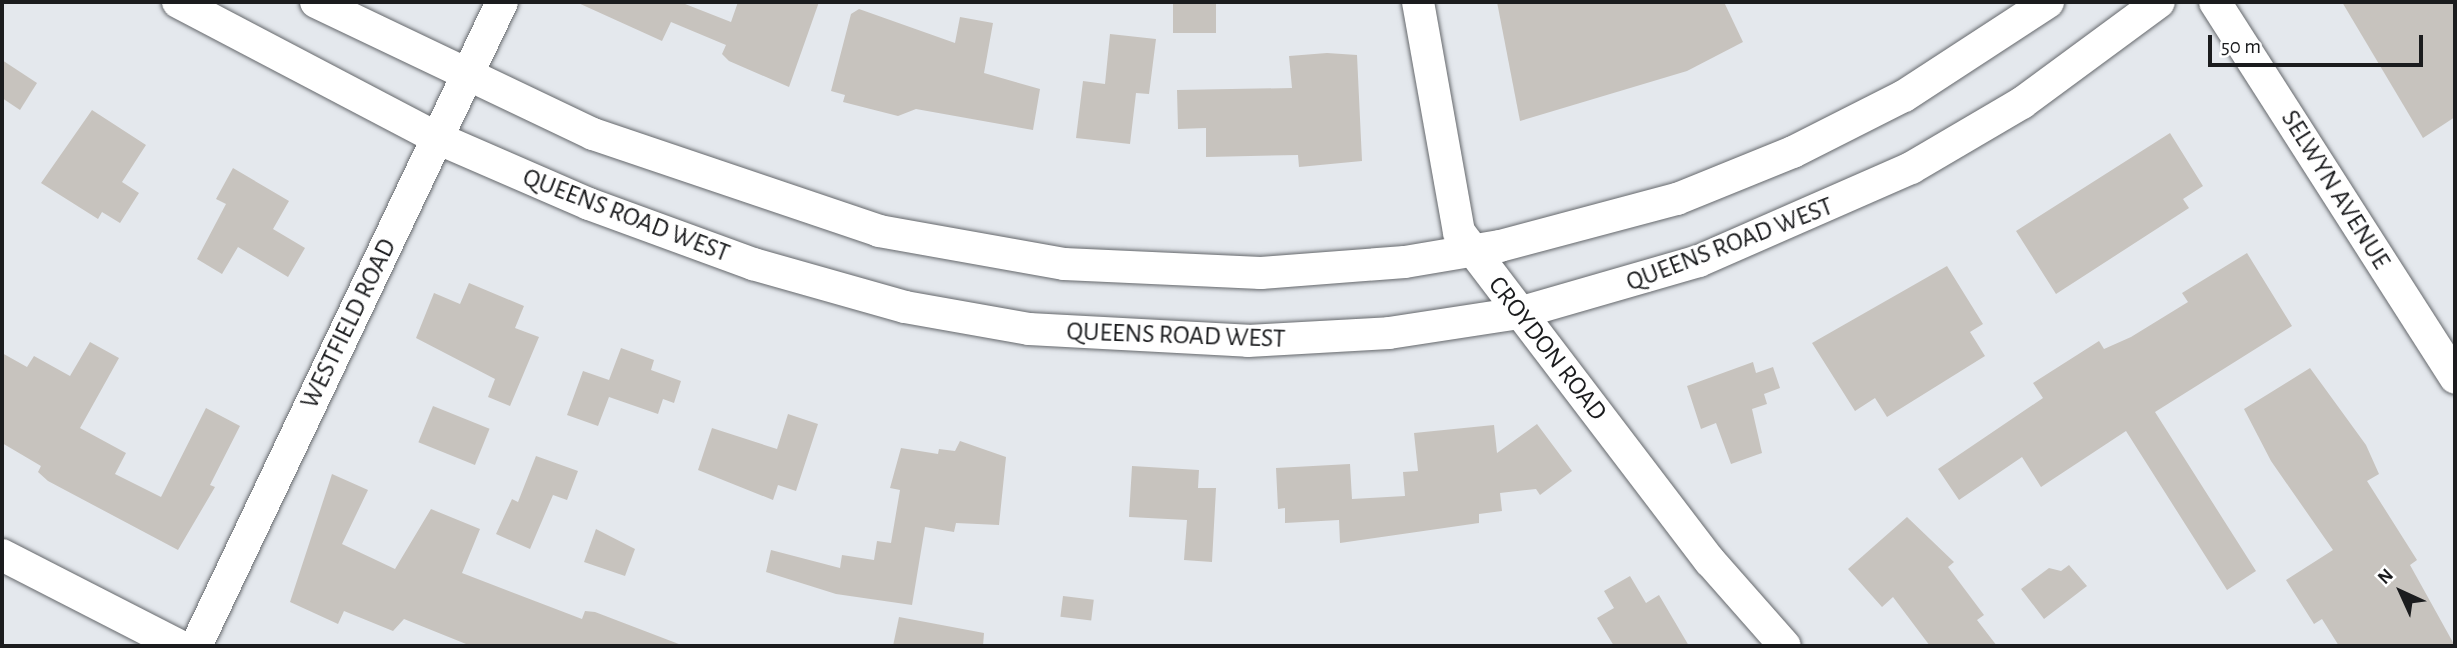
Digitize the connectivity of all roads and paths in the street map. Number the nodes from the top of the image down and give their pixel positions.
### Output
1 (178, 2) edge
2 (316, 2) edge
3 (502, 2) edge
4 (1418, 2) edge
5 (2048, 2) edge
6 (2159, 2) edge
7 (2215, 2) edge
8 (465, 78) junction
9 (437, 138) junction
10 (1472, 251) junction
11 (1519, 313) junction
12 (2455, 378) edge
13 (2, 555) edge
14 (180, 646) edge
15 (196, 646) edge
16 (1785, 646) edge

1 - 9 street, QUEENS ROAD WEST
2 - 8 street
3 - 8 street, WESTFIELD ROAD
4 - 10 street, CROYDON ROAD
5 - 10 street
6 - 11 street, QUEENS ROAD WEST
7 - 12 street, SELWYN AVENUE
8 - 9 street, WESTFIELD ROAD
8 - 10 street
9 - 11 street, QUEENS ROAD WEST
9 - 15 street, WESTFIELD ROAD
10 - 11 street, CROYDON ROAD
11 - 16 street, CROYDON ROAD
13 - 14 street

